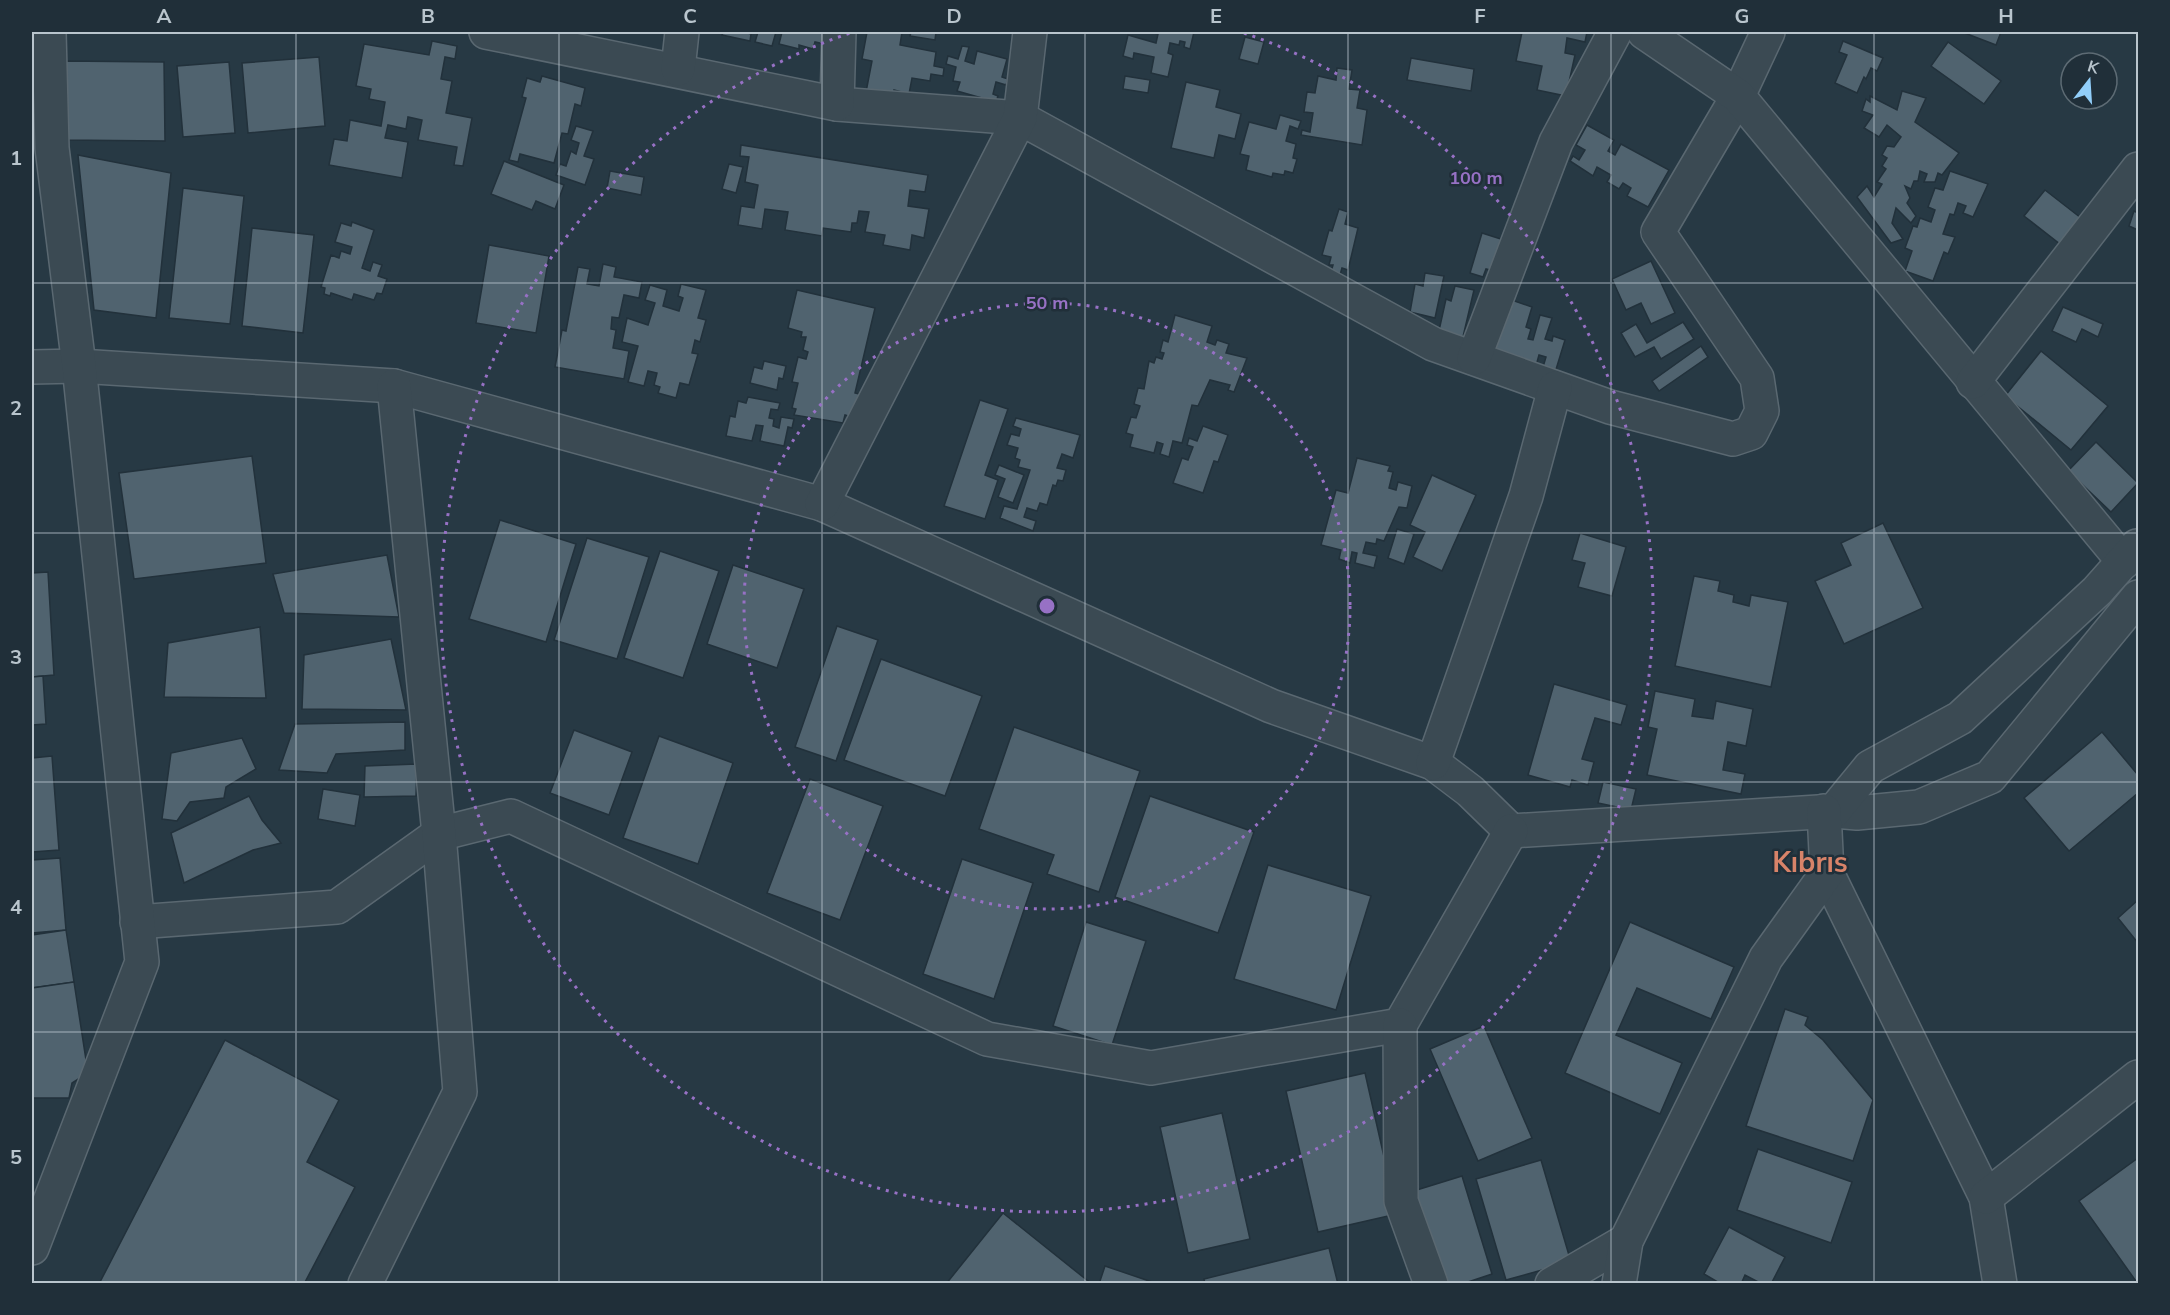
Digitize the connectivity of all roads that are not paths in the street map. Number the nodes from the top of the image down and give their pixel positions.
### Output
1 (49, 32) edge
2 (486, 32) edge
3 (682, 32) edge
4 (839, 32) edge
5 (1030, 32) edge
6 (1615, 32) edge
7 (1644, 32) edge
8 (1768, 32) edge
9 (678, 69) junction
10 (1738, 96) junction
11 (837, 104) junction
12 (1020, 118) junction
13 (42, 148) edge
14 (2139, 169) edge
15 (1473, 358) junction
16 (79, 366) junction
17 (32, 367) edge
18 (1973, 382) junction
19 (394, 386) junction
20 (1556, 388) junction
21 (822, 504) junction
22 (2131, 554) edge
23 (2139, 597) edge
24 (1433, 763) junction
25 (1829, 811) junction
26 (1511, 831) junction
27 (439, 834) junction
28 (1827, 873) junction
29 (137, 922) junction
30 (1400, 1025) junction
31 (2139, 1077) edge
32 (1986, 1197) junction
33 (1626, 1241) junction
34 (32, 1248) edge
35 (365, 1284) edge
36 (1431, 1284) edge
37 (1552, 1284) edge
38 (1619, 1284) edge
39 (2000, 1284) edge

1 - 13 street
2 - 9 street
3 - 9 street
4 - 11 street
5 - 12 street
6 - 15 street
7 - 10 street
8 - 10 street
9 - 11 street
10 - 18 street
10 - 20 street
11 - 12 street
12 - 15 street
12 - 21 street
13 - 16 street
14 - 18 street
15 - 20 street
16 - 17 street
16 - 19 street
16 - 29 street
18 - 22 street
19 - 21 street
19 - 27 street
20 - 24 street
21 - 24 street
22 - 25 street
23 - 25 street
24 - 26 street
25 - 26 street
25 - 28 street
26 - 30 street
27 - 29 street
27 - 30 street
27 - 35 street
28 - 32 street
28 - 33 street
29 - 34 street
30 - 36 street
31 - 32 street
32 - 39 street
33 - 37 street
33 - 38 street

